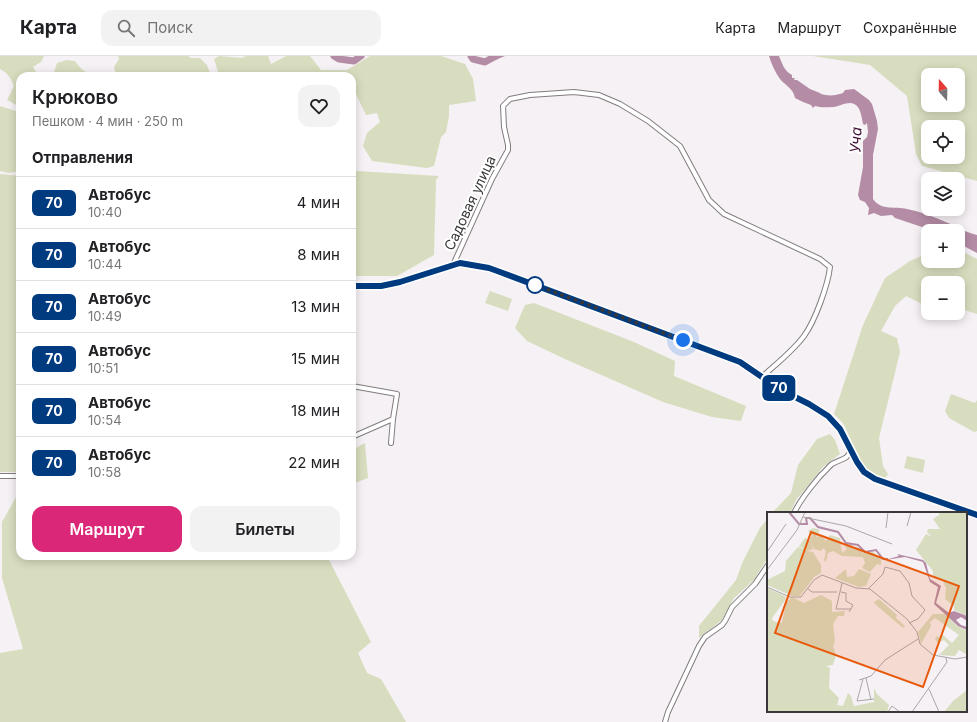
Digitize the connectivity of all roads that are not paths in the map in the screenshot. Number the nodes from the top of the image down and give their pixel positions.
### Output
1 (453, 265) junction
2 (356, 286) edge
3 (762, 377) junction
4 (356, 387) edge
5 (393, 419) junction
6 (356, 435) edge
7 (391, 443) dead end
8 (851, 450) junction
9 (0, 476) edge
10 (16, 477) edge
11 (795, 512) edge
12 (977, 515) edge
13 (767, 566) edge
14 (665, 722) edge

1 - 2 street
1 - 3 street
1 - 3 street, Садовая улица
3 - 8 street
4 - 5 street
5 - 6 street
5 - 7 street
8 - 11 street
8 - 12 street
9 - 10 street
13 - 14 street

